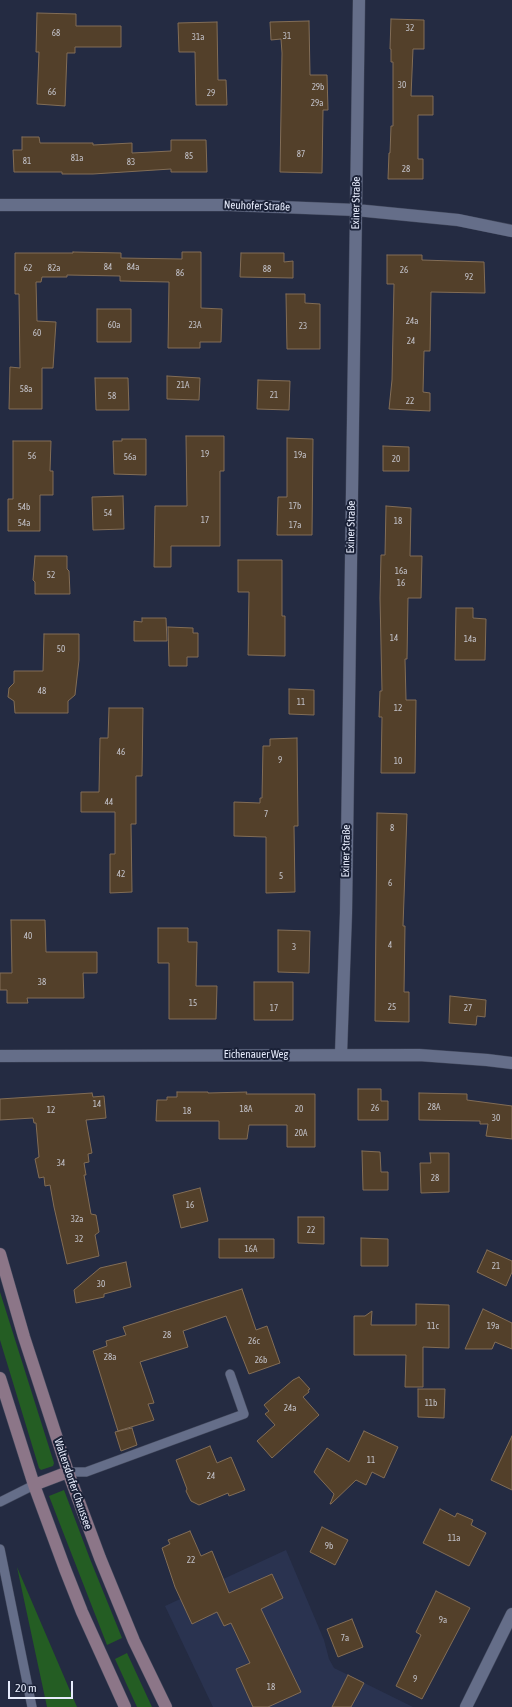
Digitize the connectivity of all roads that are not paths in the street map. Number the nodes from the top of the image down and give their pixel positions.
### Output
1 (359, 0) edge
2 (0, 205) edge
3 (356, 210) junction
4 (512, 230) edge
5 (341, 1054) junction
6 (0, 1056) edge
7 (512, 1064) edge
8 (0, 1254) edge
9 (230, 1374) dead end
10 (0, 1378) edge
11 (68, 1472) junction
12 (34, 1485) junction
13 (0, 1502) edge
14 (0, 1549) edge
15 (512, 1614) edge
16 (32, 1707) edge
17 (125, 1707) edge
18 (166, 1707) edge
19 (466, 1707) edge

1 - 3 street, Exiner Straße
2 - 3 street, Neuhofer Straße
3 - 4 street, Neuhofer Straße
3 - 5 street, Exiner Straße
5 - 6 street, Eichenauer Weg
5 - 7 street, Eichenauer Weg
8 - 11 main road, Waltersdorfer Chaussee
9 - 11 lane
10 - 12 main road
11 - 12 main road
11 - 18 main road, Waltersdorfer Chaussee
12 - 13 lane
12 - 17 main road
14 - 16 lane
15 - 19 street

